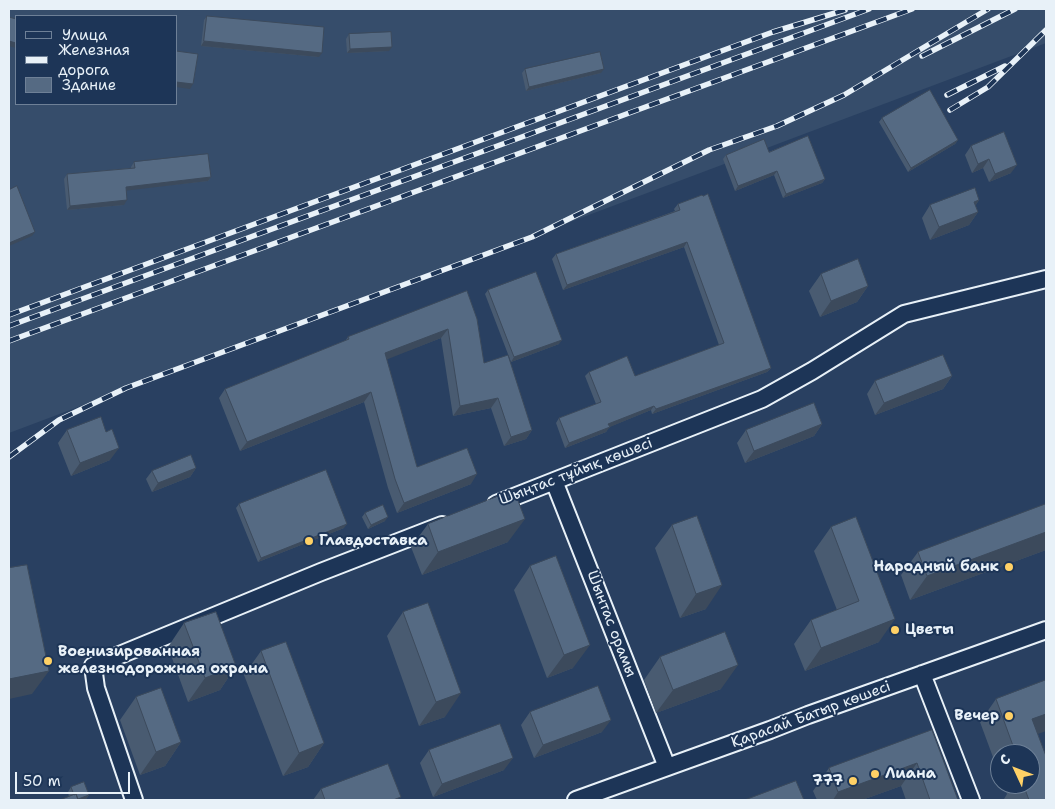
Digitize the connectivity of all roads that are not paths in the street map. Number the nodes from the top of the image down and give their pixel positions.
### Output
1 (1046, 278) edge
2 (554, 481) junction
3 (483, 509) edge
4 (456, 520) edge
5 (1046, 630) edge
6 (922, 674) junction
7 (667, 767) junction
8 (134, 800) edge
9 (576, 800) edge
10 (971, 800) edge

1 - 2 street, Шыңтас тұйық көшесі
2 - 3 street, Шыңтас тұйық көшесі
2 - 7 street, Шынтас орамы
4 - 8 street
5 - 6 street, Қарасай Батыр көшесі
6 - 7 street, Қарасай Батыр көшесі
6 - 10 street
7 - 9 street, Қарасай Батыр көшесі

